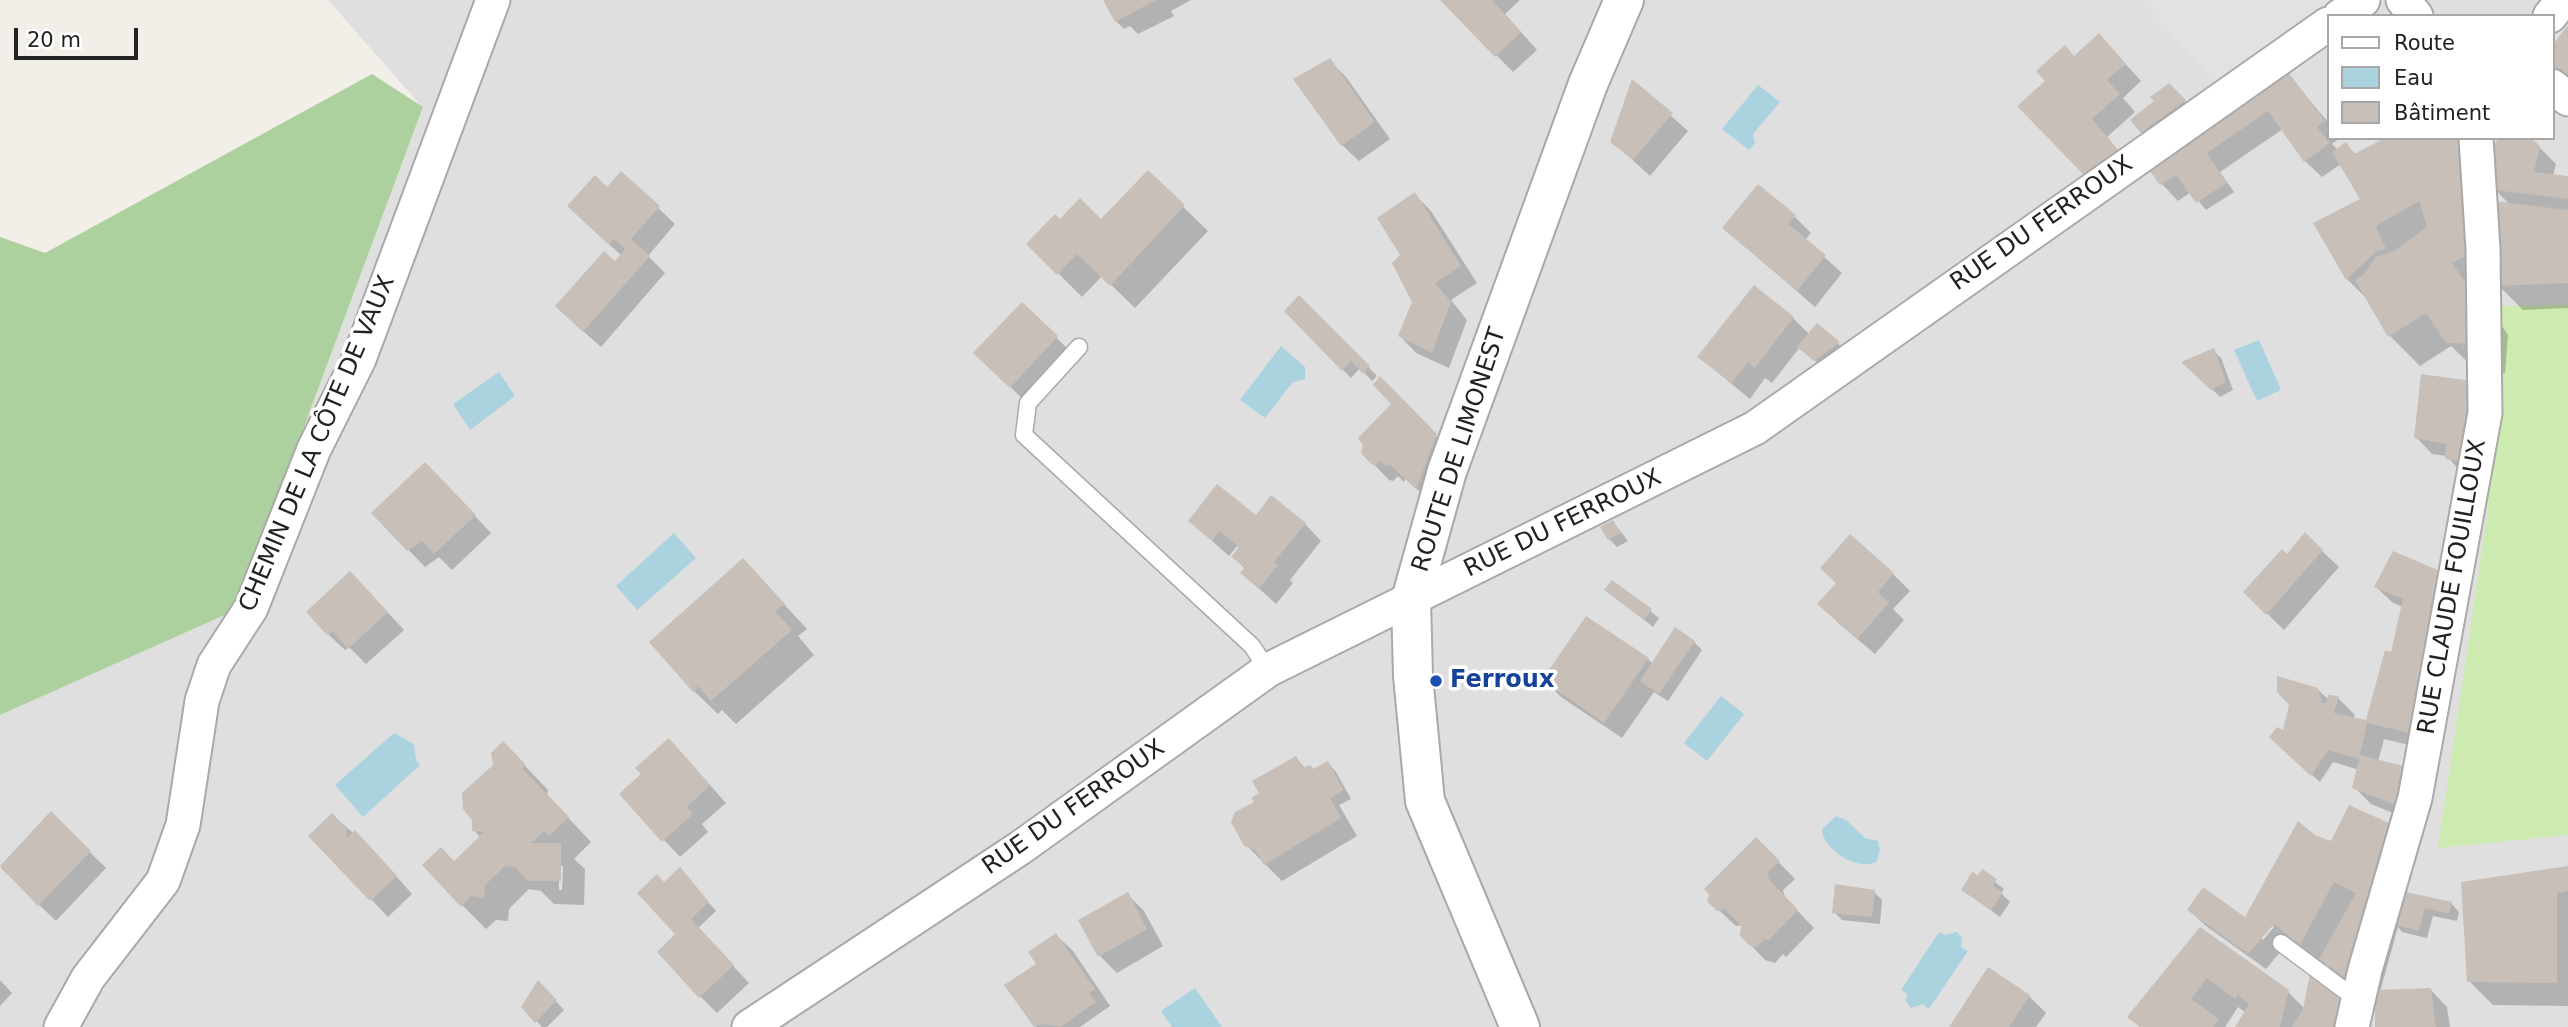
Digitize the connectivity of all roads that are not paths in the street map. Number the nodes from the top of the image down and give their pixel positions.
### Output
1 (493, 0) edge
2 (1624, 0) edge
3 (2363, 0) edge
4 (2403, 0) edge
5 (2563, 0) edge
6 (2343, 14) edge
7 (2414, 14) edge
8 (2552, 14) edge
9 (2326, 25) edge
10 (2554, 88) edge
11 (2568, 99) edge
12 (2476, 140) edge
13 (1079, 347) dead end
14 (1411, 600) junction
15 (1268, 670) junction
16 (2281, 943) dead end
17 (2360, 993) junction
18 (61, 1027) edge
19 (750, 1027) edge
20 (1520, 1027) edge
21 (2352, 1027) edge

1 - 18 street, CHEMIN DE LA CÔTE DE VAUX
2 - 14 street, ROUTE DE LIMONEST
3 - 6 street
4 - 7 street
5 - 8 street
9 - 14 street, RUE DU FERROUX
10 - 11 street
12 - 17 street, RUE CLAUDE FOUILLOUX
13 - 15 lane
14 - 15 street, RUE DU FERROUX
14 - 20 street, ROUTE DE LIMONEST
15 - 19 street, RUE DU FERROUX
16 - 17 lane
17 - 21 street, RUE CLAUDE FOUILLOUX

